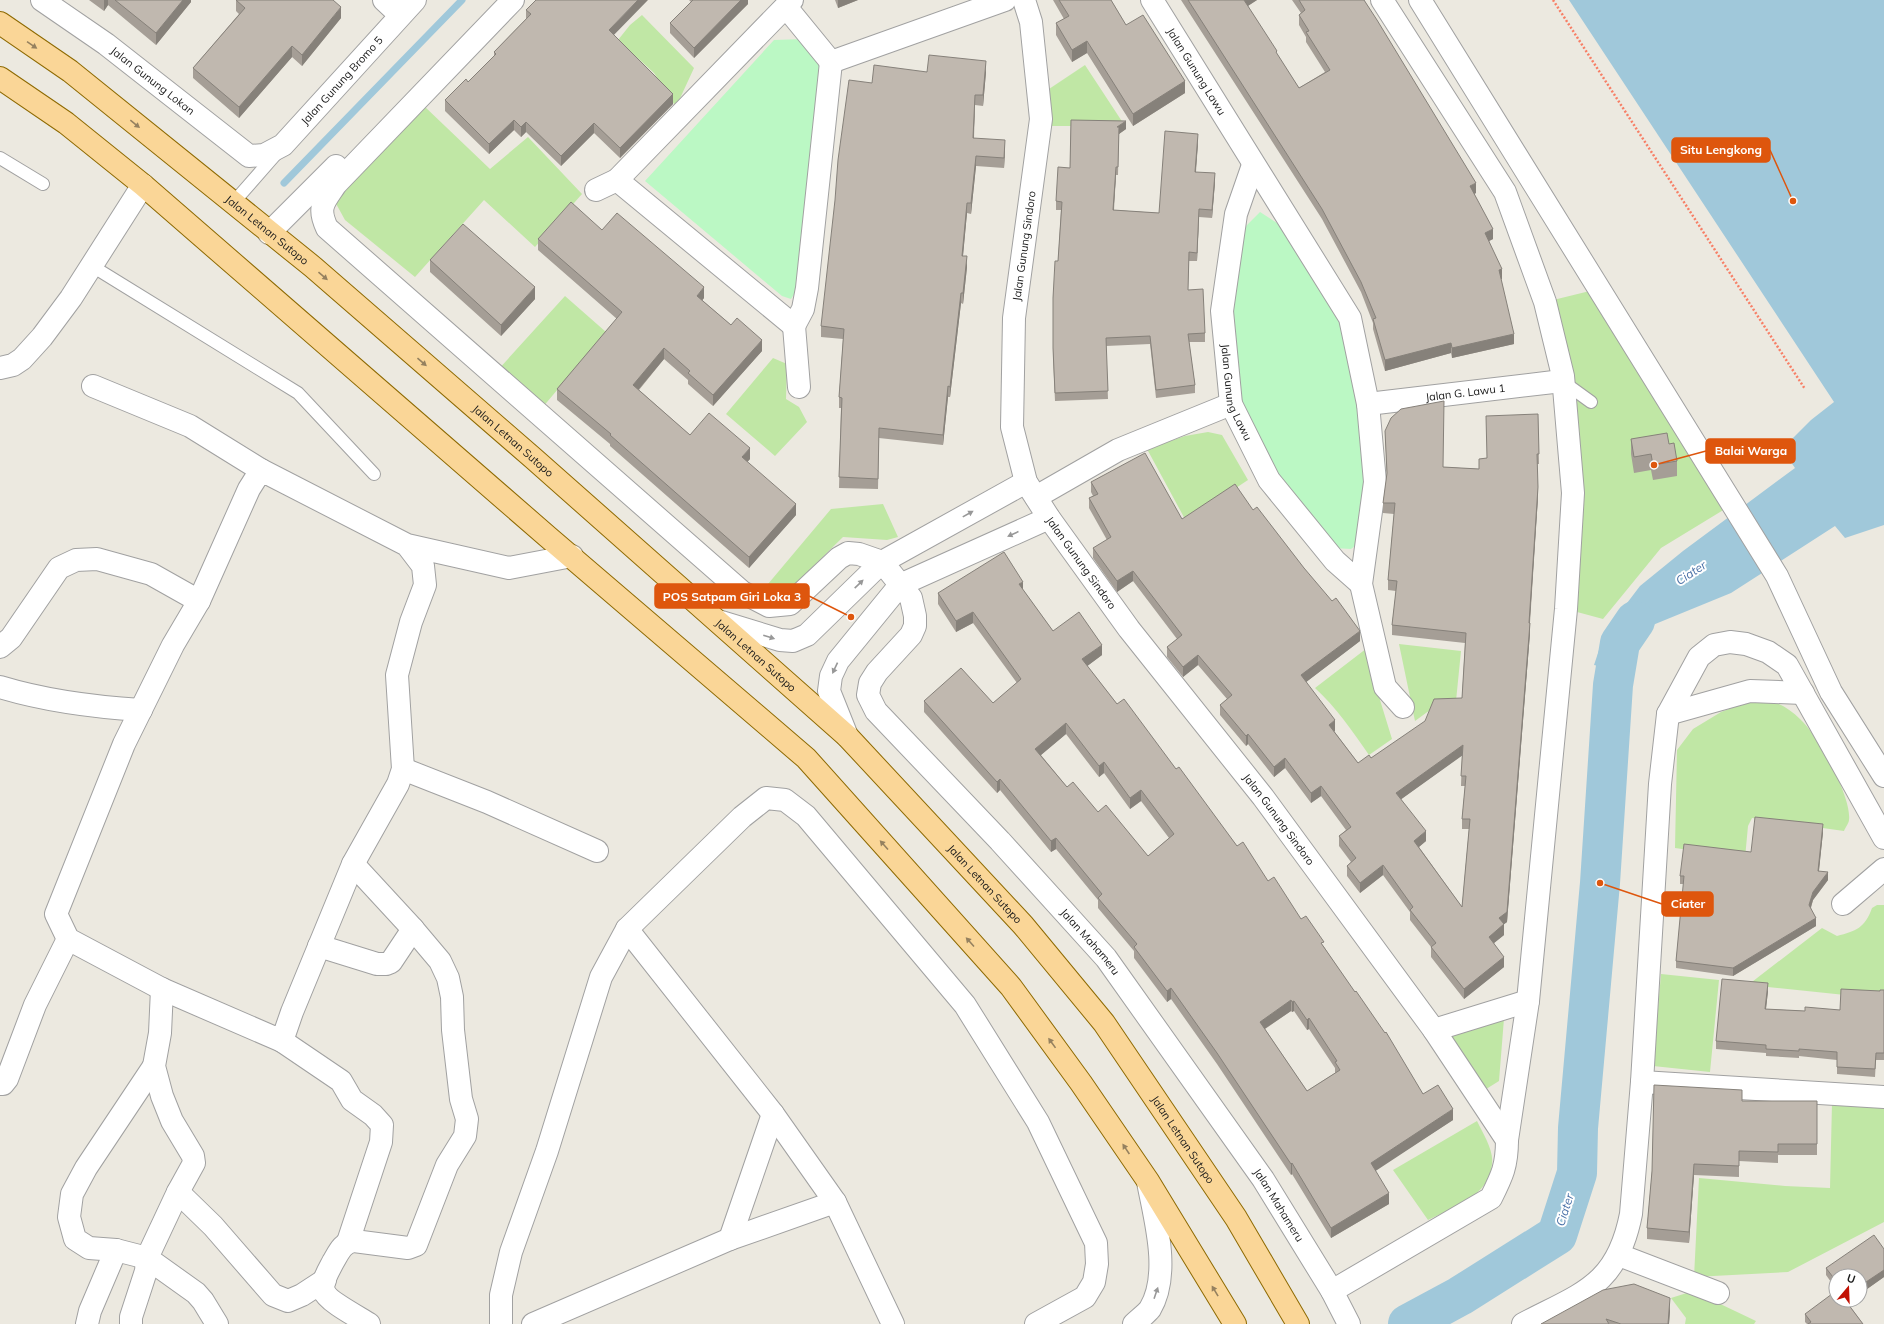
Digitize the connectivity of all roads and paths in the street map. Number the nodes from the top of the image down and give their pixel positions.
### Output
1 (42, 0) edge
2 (384, 0) edge
3 (415, 0) edge
4 (494, 0) edge
5 (513, 0) edge
6 (1005, 0) edge
7 (1024, 0) edge
8 (1152, 0) edge
9 (1382, 0) edge
10 (1420, 0) edge
11 (1553, 0) edge
12 (789, 4) edge
13 (400, 15) junction
14 (0, 23) edge
15 (831, 62) junction
16 (0, 78) edge
17 (274, 150) junction
18 (0, 158) edge
19 (1253, 165) junction
20 (617, 180) junction
21 (43, 184) dead end
22 (144, 185) junction
23 (596, 190) dead end
24 (233, 203) junction
25 (269, 233) junction
26 (92, 266) junction
27 (794, 326) junction
28 (0, 368) edge
29 (1562, 381) junction
30 (92, 386) dead end
31 (799, 387) dead end
32 (1805, 389) dead end
33 (1591, 402) dead end
34 (1231, 404) junction
35 (1368, 404) junction
36 (261, 470) junction
37 (374, 474) dead end
38 (1031, 490) junction
39 (1049, 518) junction
40 (548, 537) junction
41 (407, 545) junction
42 (572, 556) junction
43 (536, 562) junction
44 (882, 562) junction
45 (1361, 584) junction
46 (900, 586) junction
47 (199, 601) junction
48 (718, 621) junction
49 (0, 646) edge
50 (0, 687) edge
51 (1803, 693) junction
52 (1403, 707) dead end
53 (141, 710) junction
54 (1668, 714) junction
55 (847, 736) junction
56 (403, 768) junction
57 (1884, 776) edge
58 (1884, 838) edge
59 (597, 851) dead end
60 (353, 864) junction
61 (1884, 869) edge
62 (1843, 904) dead end
63 (412, 929) junction
64 (627, 930) junction
65 (68, 939) junction
66 (319, 946) junction
67 (162, 989) junction
68 (1528, 1001) junction
69 (1434, 1030) junction
70 (282, 1041) junction
71 (154, 1066) junction
72 (1642, 1082) junction
73 (0, 1084) edge
74 (1884, 1097) edge
75 (773, 1114) junction
76 (1507, 1140) junction
77 (1148, 1181) junction
78 (178, 1192) junction
79 (835, 1202) junction
80 (730, 1240) junction
81 (348, 1242) junction
82 (116, 1250) junction
83 (1619, 1255) junction
84 (147, 1258) junction
85 (325, 1280) junction
86 (1332, 1291) junction
87 (1718, 1293) dead end
88 (87, 1324) edge
89 (132, 1324) edge
90 (217, 1324) edge
91 (370, 1324) edge
92 (501, 1324) edge
93 (533, 1324) edge
94 (893, 1324) edge
95 (1036, 1324) edge
96 (1134, 1324) edge
97 (1235, 1324) edge
98 (1298, 1324) edge
99 (1349, 1324) edge
100 (1523, 1324) edge

1 - 17 street, Jalan Gunung Lokan
2 - 13 street
3 - 13 street, Jalan Gunung Bromo 5
4 - 25 street
5 - 44 street
6 - 15 street
7 - 38 street, Jalan Gunung Sindoro
8 - 19 street, Jalan Gunung Lawu
9 - 29 street
10 - 57 street
11 - 32 path
12 - 15 street
12 - 20 street
13 - 17 street, Jalan Gunung Bromo 5
14 -> 24 main road, Jalan Letnan Sutopo
15 - 27 street
16 - 22 main road
17 - 24 lane
18 - 21 lane
19 - 34 street, Jalan Gunung Lawu
19 - 35 street, Jalan Gunung Lawu
20 - 23 street
20 - 27 street
22 - 26 street
22 - 40 main road
24 - 25 main road, Jalan Letnan Sutopo
25 -> 48 main road, Jalan Letnan Sutopo
26 - 28 street
26 - 37 lane
27 - 31 street
29 - 33 lane
29 - 35 street, Jalan G. Lawu 1
29 - 68 street
30 - 36 street
34 - 38 street
34 - 45 street, Jalan Gunung Lawu
35 - 45 street, Jalan Gunung Lawu
36 - 41 street
36 - 47 street
38 - 39 street, Jalan Gunung Sindoro
44 -> 38 street
39 -> 46 street
39 - 69 street, Jalan Gunung Sindoro
40 - 42 main road
40 - 43 street
41 - 43 street
41 - 56 street
42 - 43 street
77 -> 42 main road
44 - 46 street, Jalan Mahameru
48 -> 44 street
45 - 52 street, Jalan Gunung Lawu
46 -> 55 street
46 - 86 street, Jalan Mahameru
47 - 49 street
47 - 53 street
48 - 55 main road, Jalan Letnan Sutopo
50 - 53 street
51 - 54 street
51 - 54 street
51 - 58 street
53 - 65 street
54 - 72 street
55 - 98 main road, Jalan Letnan Sutopo
56 - 59 street
56 - 60 street
60 - 63 street
60 - 66 street
61 - 62 street
63 - 66 street
63 - 81 street
64 - 75 street
64 - 92 street
64 - 95 street
65 - 67 street
65 - 73 street
66 - 70 street
67 - 70 street
67 - 71 street
68 - 69 street
68 - 76 street
69 - 76 street, Jalan Gunung Sindoro
70 - 81 street
71 - 78 street
71 - 82 street
72 - 74 street
72 - 83 street
75 - 79 street
75 - 80 street
76 - 86 street
96 -> 77 street
97 -> 77 main road
78 - 84 street
78 - 85 street
79 - 80 street
79 - 94 street
80 - 93 street
81 - 85 street
82 - 84 street
82 - 88 street
83 - 87 street
83 - 100 street
84 - 89 street
84 - 90 street
85 - 91 street
86 - 99 street, Jalan Mahameru

